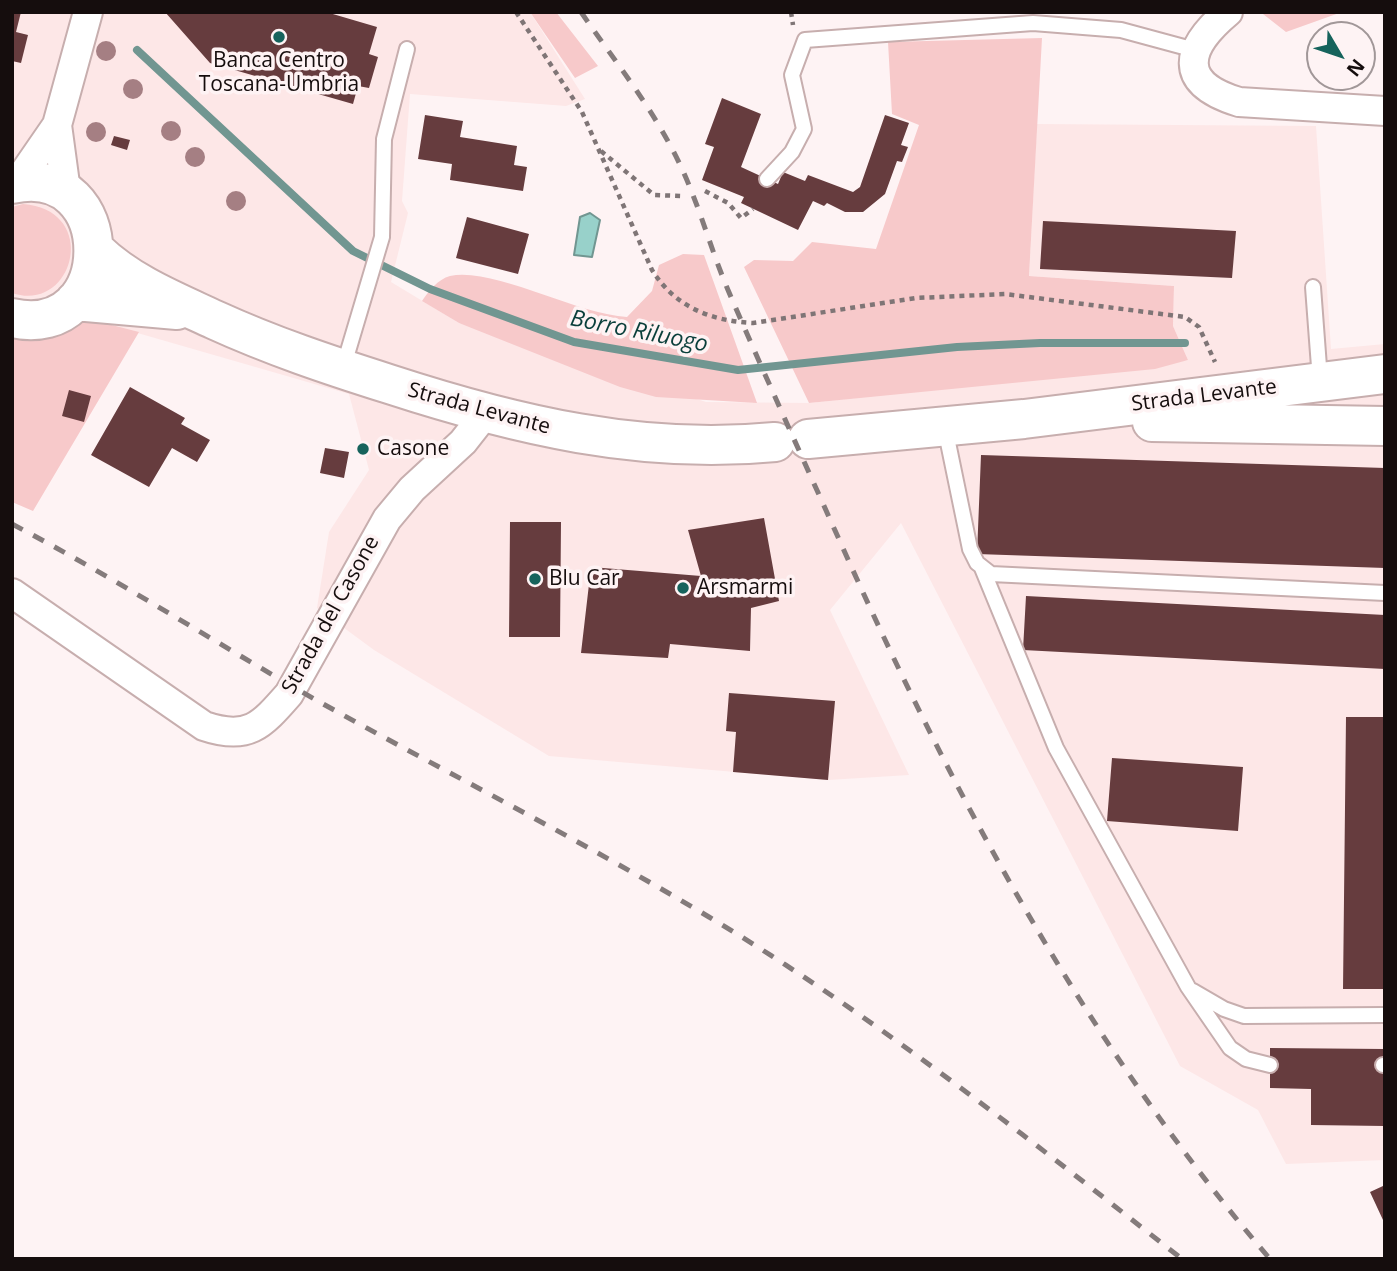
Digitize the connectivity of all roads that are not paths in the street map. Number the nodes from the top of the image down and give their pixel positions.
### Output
1 (88, 12) edge
2 (1228, 12) edge
3 (407, 49) dead end
4 (1195, 50) junction
5 (1385, 111) edge
6 (57, 125) junction
7 (767, 179) dead end
8 (15, 184) edge
9 (79, 206) junction
10 (96, 251) junction
11 (1313, 287) dead end
12 (75, 300) junction
13 (197, 312) junction
14 (12, 318) edge
15 (342, 369) junction
16 (1385, 374) edge
17 (1320, 380) junction
18 (485, 414) junction
19 (1024, 419) junction
20 (944, 425) junction
21 (1385, 426) edge
22 (982, 568) junction
23 (12, 593) edge
24 (1385, 593) edge
25 (1188, 987) junction
26 (1385, 1016) edge
27 (1270, 1065) dead end

1 - 6 street
2 - 4 street
3 - 15 lane
4 - 5 street
4 - 7 lane
6 - 8 street
6 - 9 street
8 - 9 main road
9 - 10 main road
10 - 12 main road
10 - 13 main road, Strada Levante
11 - 17 lane
12 - 13 main road, Strada Levante
12 - 14 main road
13 - 15 main road, Strada Levante
15 - 18 main road, Strada Levante
16 - 17 main road, Strada Levante
17 - 19 main road, Strada Levante
18 - 20 main road, Strada Levante
18 - 23 street, Strada del Casone
19 - 20 main road, Strada Levante
19 - 21 main road, Strada Levante
20 - 22 lane
22 - 24 lane
22 - 25 lane
25 - 26 lane
25 - 27 lane

